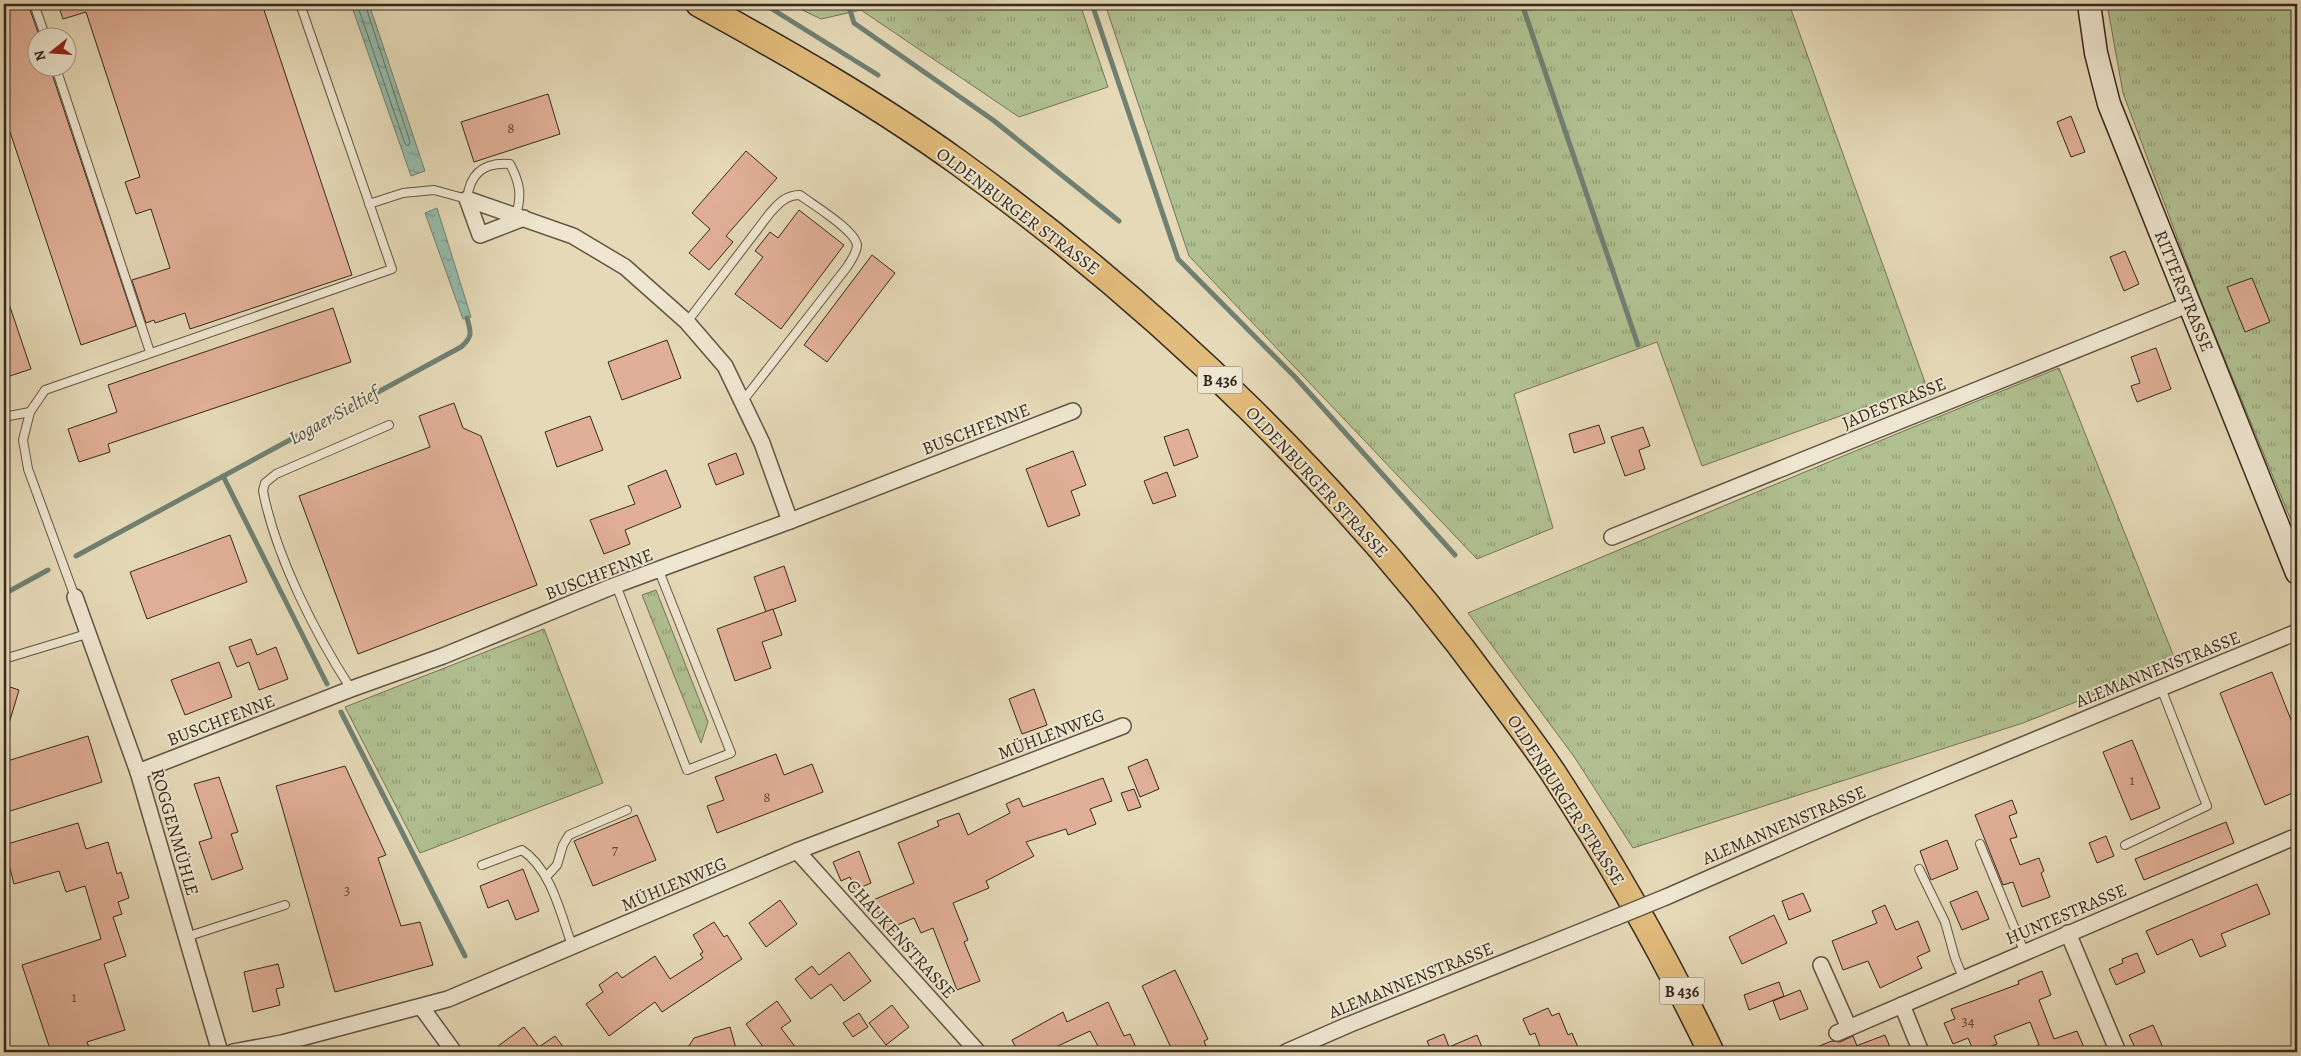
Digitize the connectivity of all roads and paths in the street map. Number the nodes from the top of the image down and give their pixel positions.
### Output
1 (34, 4) edge
2 (300, 4) edge
3 (699, 4) edge
4 (2089, 4) edge
5 (42, 28) edge
6 (59, 78) edge
7 (467, 199) junction
8 (369, 204) junction
9 (520, 217) junction
10 (2190, 304) junction
11 (687, 322) junction
12 (150, 352) junction
13 (742, 402) junction
14 (1073, 411) dead end
15 (30, 412) junction
16 (4, 417) edge
17 (389, 425) dead end
18 (790, 522) junction
19 (1612, 537) dead end
20 (659, 571) junction
21 (2297, 573) edge
22 (616, 585) junction
23 (75, 597) joint
24 (2297, 632) edge
25 (90, 633) junction
26 (4, 659) edge
27 (2161, 688) junction
28 (351, 689) junction
29 (1123, 726) dead end
30 (138, 772) junction
31 (627, 810) dead end
32 (2297, 836) edge
33 (1980, 844) dead end
34 (2125, 845) dead end
35 (797, 851) junction
36 (482, 865) dead end
37 (1919, 869) dead end
38 (546, 877) junction
39 (285, 906) dead end
40 (2068, 933) junction
41 (186, 937) junction
42 (573, 948) junction
43 (2024, 952) junction
44 (1821, 965) dead end
45 (1964, 978) junction
46 (1902, 1005) junction
47 (422, 1008) junction
48 (220, 1052) edge
49 (233, 1052) edge
50 (454, 1052) edge
51 (978, 1052) edge
52 (1286, 1052) edge
53 (1711, 1052) edge
54 (1922, 1052) edge
55 (2118, 1052) edge

1 - 5 lane
2 - 8 lane
3 - 53 main road, OLDENBURGER STRASSE / B 436
4 - 10 street, RITTERSTRASSE
6 - 12 lane
7 - 8 lane
7 - 9 street
7 - 9 street
7 - 9 lane
8 - 12 lane
9 - 11 street
10 - 19 street, JADESTRASSE
10 - 21 street, RITTERSTRASSE
11 - 13 street
11 - 13 lane
12 - 15 lane
13 - 18 street
14 - 18 street, BUSCHFENNE
15 - 16 lane
15 - 23 lane
17 - 28 lane
18 - 20 street, BUSCHFENNE
20 - 22 street, BUSCHFENNE
20 - 22 lane
22 - 28 street, BUSCHFENNE
23 - 25 street, ROGGENMÜHLE
24 - 27 street, ALEMANNENSTRASSE
25 - 26 lane
25 - 30 street, ROGGENMÜHLE
27 - 34 lane
27 - 52 street, ALEMANNENSTRASSE, bridge
28 - 30 street, BUSCHFENNE
29 - 35 street, MÜHLENWEG
30 - 41 street, ROGGENMÜHLE
31 - 38 lane
32 - 40 street, HUNTESTRASSE
33 - 43 lane
35 - 42 street, MÜHLENWEG
35 - 51 street, CHAUKENSTRASSE
36 - 38 lane
37 - 45 lane
38 - 42 lane
39 - 41 lane
40 - 43 street, HUNTESTRASSE
40 - 55 street
41 - 48 street, ROGGENMÜHLE
42 - 47 street, MÜHLENWEG
43 - 45 street, HUNTESTRASSE
44 - 46 street, HUNTESTRASSE
45 - 46 street, HUNTESTRASSE
46 - 54 street
47 - 49 street, MÜHLENWEG
47 - 50 street

